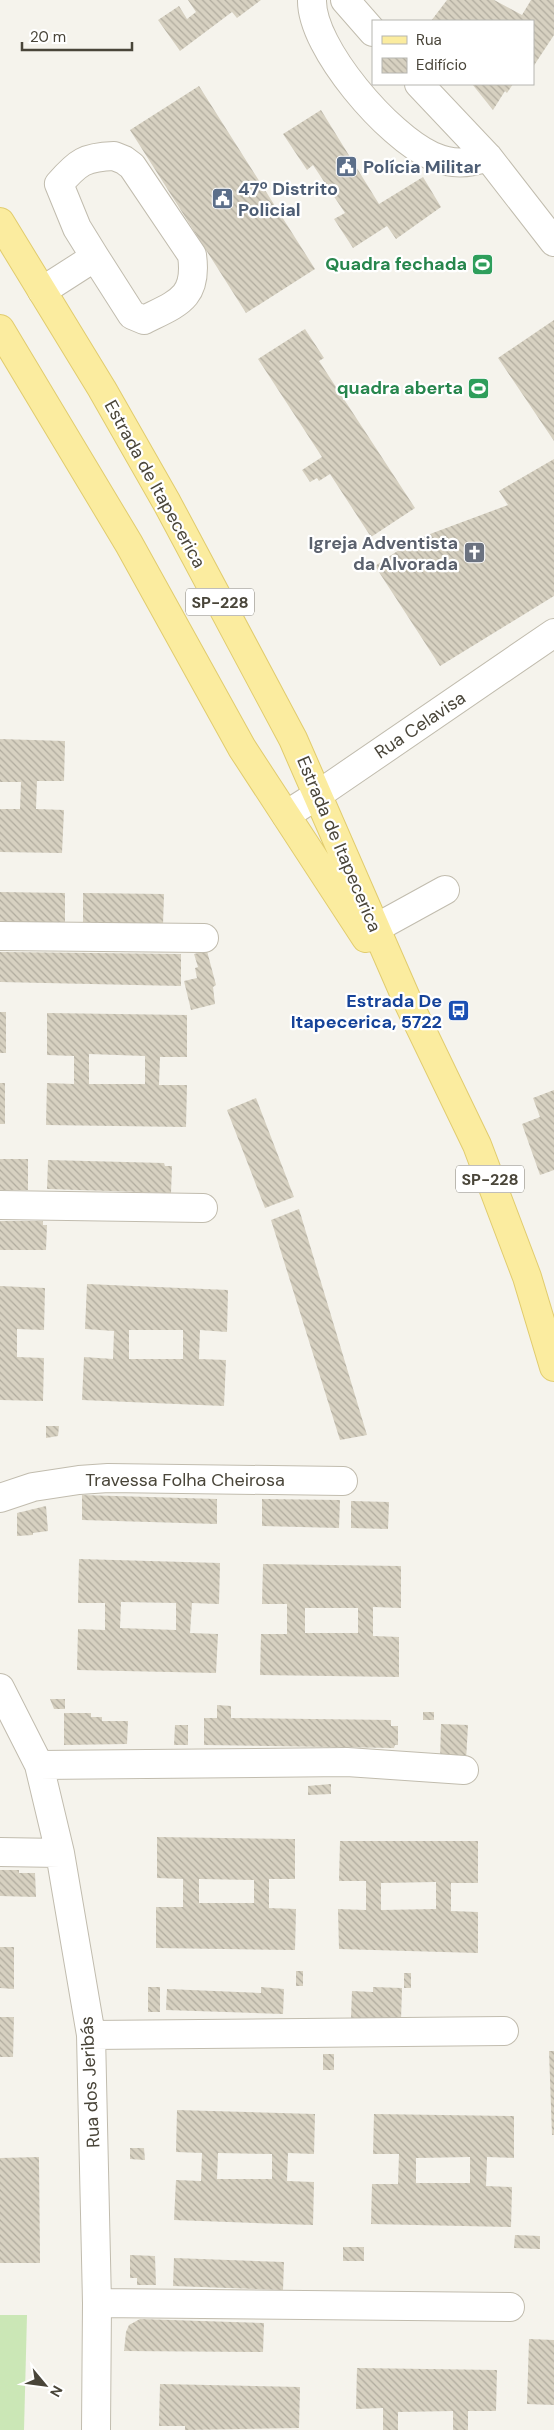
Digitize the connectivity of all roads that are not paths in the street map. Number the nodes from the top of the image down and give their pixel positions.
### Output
1 (312, 0) edge
2 (344, 0) edge
3 (372, 31) edge
4 (420, 85) edge
5 (488, 157) junction
6 (0, 222) edge
7 (554, 242) edge
8 (95, 257) junction
9 (42, 291) junction
10 (0, 329) edge
11 (554, 633) edge
12 (319, 794) junction
13 (286, 815) junction
14 (445, 890) dead end
15 (376, 928) junction
16 (0, 936) edge
17 (204, 938) dead end
18 (407, 1000) junction
19 (0, 1205) edge
20 (203, 1208) dead end
21 (554, 1367) edge
22 (343, 1481) dead end
23 (0, 1498) edge
24 (0, 1688) edge
25 (39, 1766) junction
26 (464, 1770) dead end
27 (0, 1852) edge
28 (60, 1853) junction
29 (504, 2031) dead end
30 (91, 2035) junction
31 (97, 2303) junction
32 (510, 2308) dead end
33 (96, 2430) edge

1 - 5 street
2 - 3 street
4 - 5 street
5 - 7 street
6 - 9 main road, Estrada de Itapecerica / SP-228
8 - 8 street
8 - 9 street
9 - 12 main road, Estrada de Itapecerica / SP-228
10 - 13 main road, Estrada de Itapecerica / SP-228
11 - 12 street, Rua Celavisa
12 - 13 street, Rua Celavisa
12 - 15 main road, Estrada de Itapecerica / SP-228
13 - 18 main road, Estrada de Itapecerica / SP-228
14 - 15 street
15 - 18 main road, Estrada de Itapecerica / SP-228
16 - 17 street
18 - 21 main road, Estrada de Itapecerica / SP-228
19 - 20 street
22 - 23 street, Travessa Folha Cheirosa
24 - 25 street, Rua dos Jeribás
25 - 26 street
25 - 28 street, Rua dos Jeribás
27 - 28 street
28 - 30 street, Rua dos Jeribás
29 - 30 street
30 - 31 street, Rua dos Jeribás
31 - 32 street
31 - 33 street, Rua dos Jeribás

